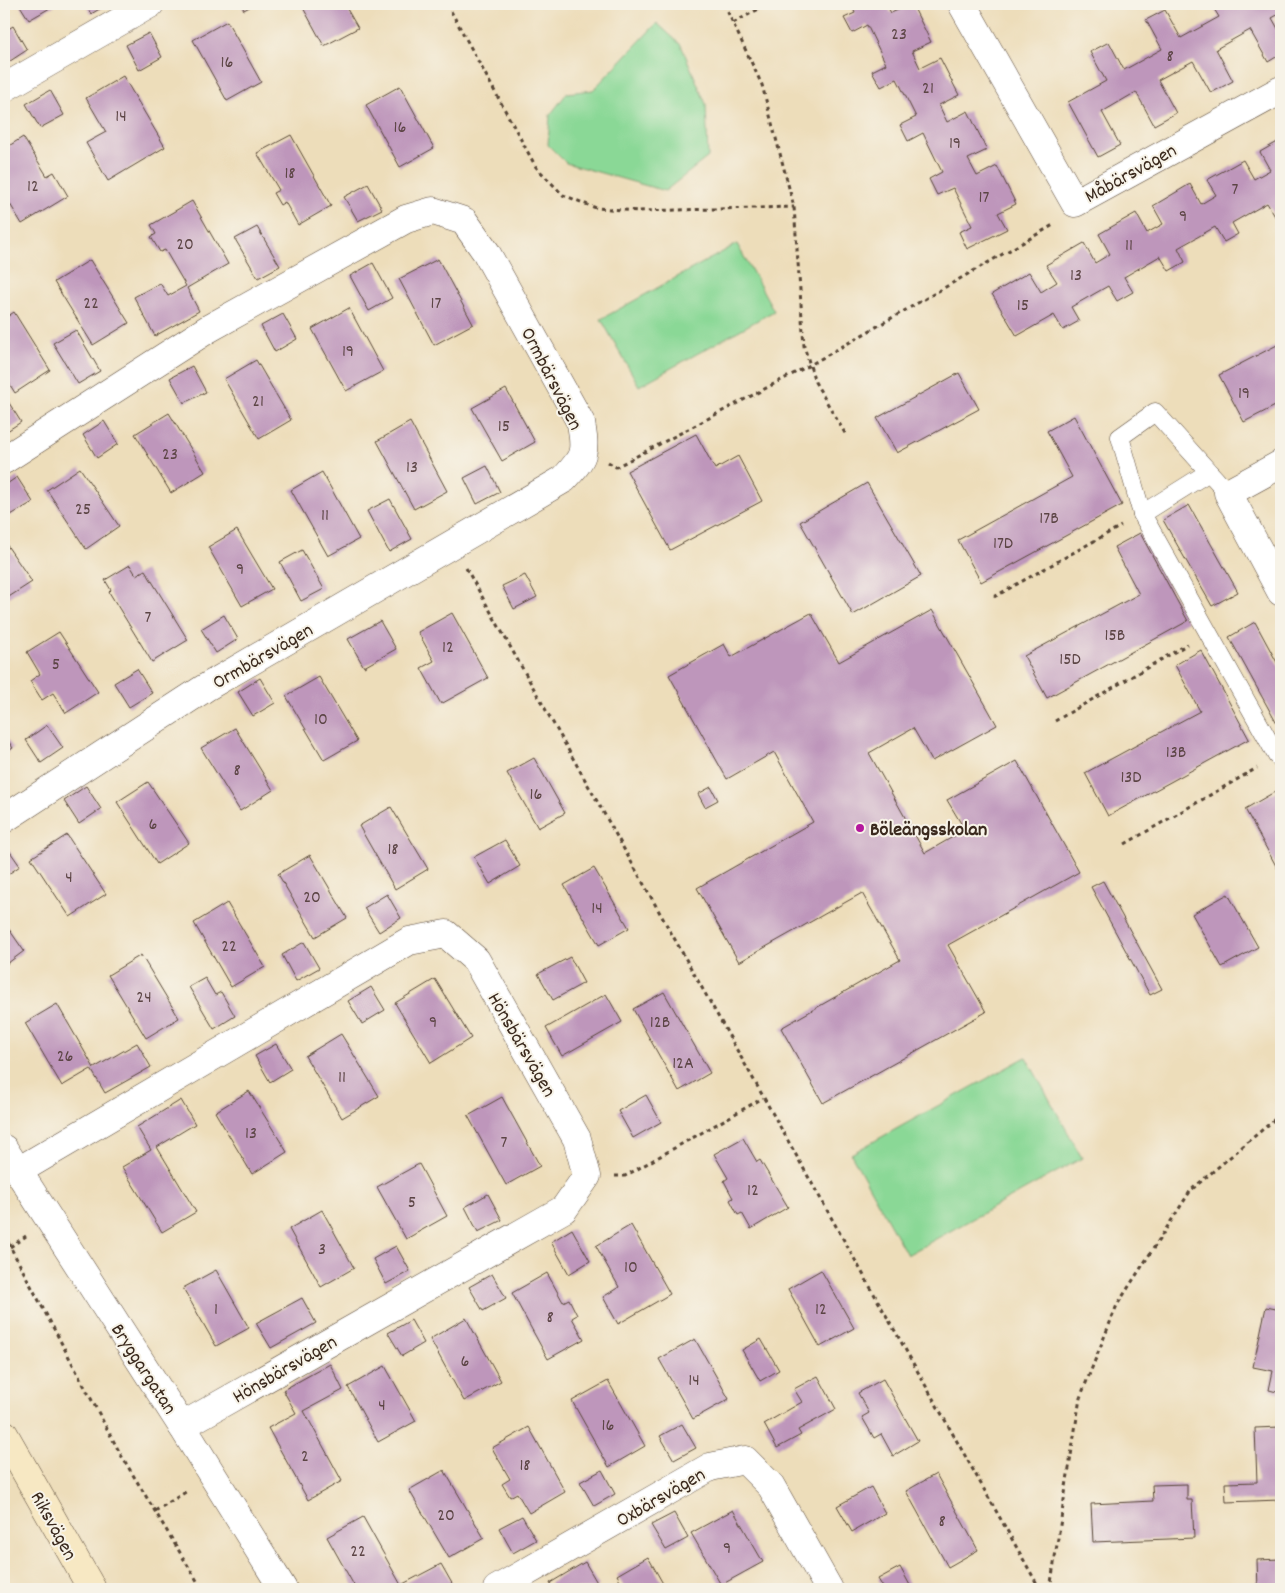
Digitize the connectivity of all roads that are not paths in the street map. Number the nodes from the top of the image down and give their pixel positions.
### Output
1 (150, 4) edge
2 (962, 4) edge
3 (4, 88) edge
4 (1281, 90) edge
5 (4, 460) edge
6 (1281, 464) edge
7 (1209, 472) junction
8 (1228, 493) junction
9 (1142, 514) junction
10 (1281, 592) edge
11 (1277, 748) edge
12 (4, 819) edge
13 (11, 1160) edge
14 (182, 1426) junction
15 (4, 1434) edge
16 (92, 1589) edge
17 (283, 1589) edge
18 (497, 1589) edge
19 (829, 1589) edge

1 - 3 street
2 - 4 street, Måbärsvägen
5 - 12 street, Ormbärsvägen
6 - 8 street
7 - 8 lane
7 - 9 lane
7 - 9 lane
8 - 10 street
9 - 11 lane
13 - 14 street, Bryggargatan
13 - 14 street, Hönsbärsvägen
14 - 17 street, Bryggargatan
15 - 16 street, Riksvägen
18 - 19 street, Oxbärsvägen

